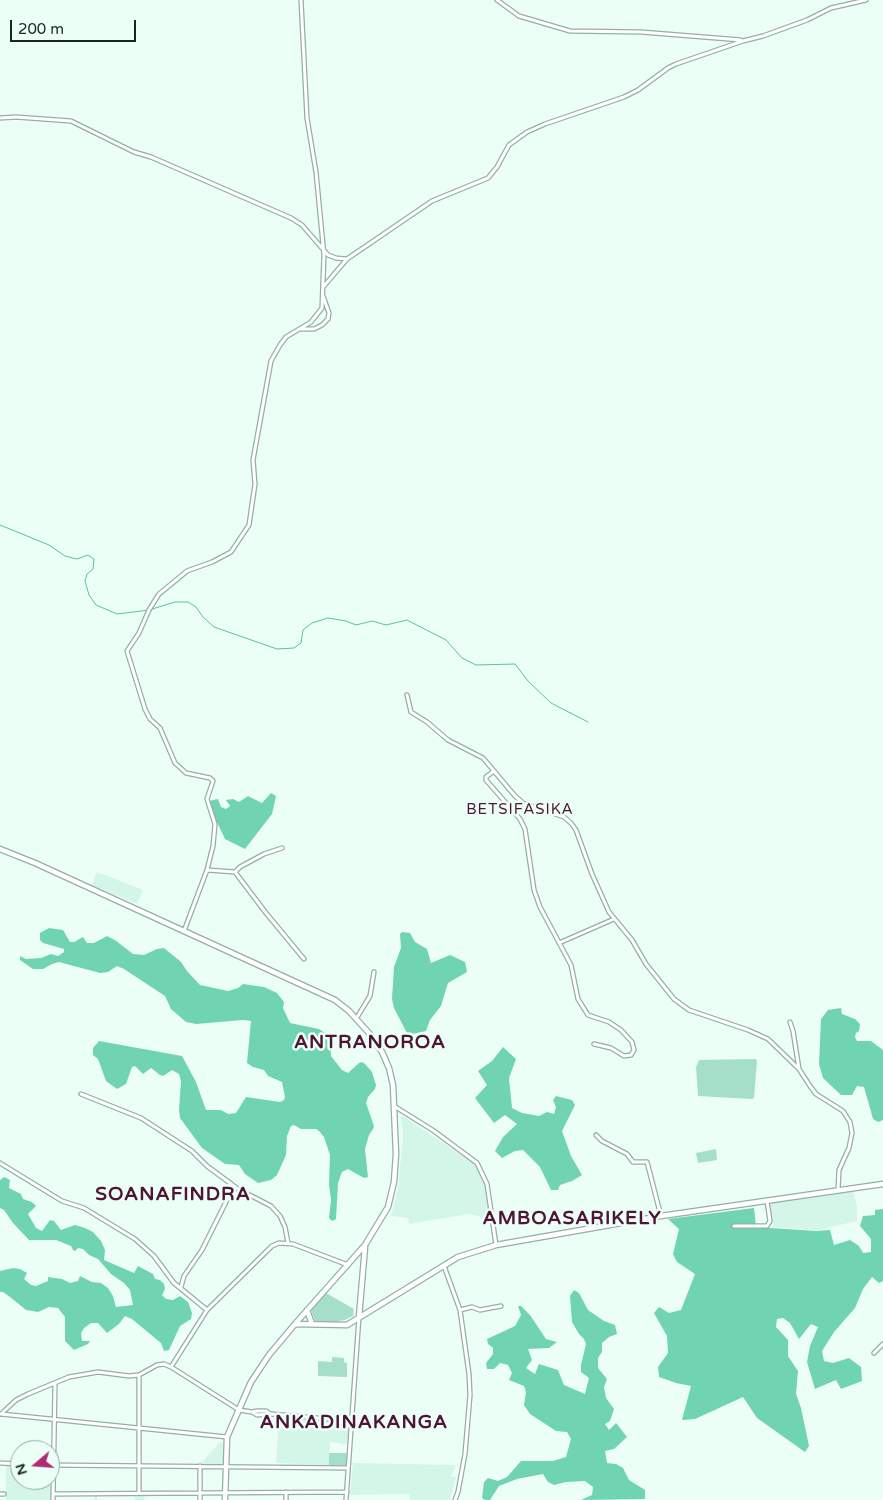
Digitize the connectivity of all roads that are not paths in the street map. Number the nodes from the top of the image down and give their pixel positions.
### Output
1 (301, 0) edge
2 (497, 0) edge
3 (866, 0) edge
4 (744, 41) junction
5 (0, 118) edge
6 (323, 248) junction
7 (347, 259) junction
8 (323, 286) junction
9 (323, 295) junction
10 (299, 329) junction
11 (407, 695) dead end
12 (494, 771) junction
13 (282, 848) dead end
14 (0, 849) edge
15 (207, 870) junction
16 (236, 872) junction
17 (614, 919) junction
18 (184, 931) junction
19 (559, 943) junction
20 (304, 959) dead end
21 (374, 972) dead end
22 (356, 1019) junction
23 (790, 1022) dead end
24 (594, 1044) dead end
25 (799, 1069) junction
26 (81, 1094) dead end
27 (394, 1106) junction
28 (596, 1135) dead end
29 (0, 1163) edge
30 (883, 1184) edge
31 (234, 1186) junction
32 (838, 1190) junction
33 (767, 1200) junction
34 (661, 1216) junction
35 (734, 1226) dead end
36 (288, 1243) junction
37 (365, 1245) junction
38 (496, 1245) junction
39 (348, 1265) junction
40 (444, 1266) junction
41 (181, 1287) dead end
42 (501, 1306) dead end
43 (207, 1310) junction
44 (307, 1310) junction
45 (460, 1310) junction
46 (360, 1318) junction
47 (295, 1324) junction
48 (312, 1324) junction
49 (883, 1344) edge
50 (874, 1353) dead end
51 (171, 1367) junction
52 (139, 1375) junction
53 (55, 1383) junction
54 (239, 1410) junction
55 (0, 1414) edge
56 (54, 1420) junction
57 (352, 1421) junction
58 (139, 1428) junction
59 (227, 1437) junction
60 (53, 1440) edge
61 (60, 1465) edge
62 (139, 1465) junction
63 (200, 1466) junction
64 (226, 1466) junction
65 (348, 1468) junction
66 (53, 1490) edge
67 (286, 1492) junction
68 (347, 1492) junction
69 (139, 1493) junction
70 (200, 1493) junction
71 (225, 1493) junction
72 (53, 1494) junction
73 (53, 1500) edge
74 (200, 1500) edge
75 (225, 1500) edge
76 (286, 1500) edge
77 (346, 1500) edge
78 (455, 1500) edge

1 - 6 street
2 - 4 street
3 - 4 street
4 - 7 street
5 - 6 street
6 - 7 street
6 - 8 street
7 - 8 street
8 - 9 street
9 - 10 street
9 - 10 street
10 - 15 street
11 - 12 street
12 - 17 street
12 - 19 street
13 - 16 street
14 - 18 street
15 - 16 street
15 - 18 street
16 - 20 street
17 - 19 street
17 - 25 street
18 - 22 street
19 - 24 street
21 - 22 street
22 - 27 street
23 - 25 street
25 - 32 street
26 - 31 street
27 - 37 street
27 - 38 street
28 - 34 street
29 - 43 street
30 - 32 street
31 - 36 street
31 - 41 street
32 - 33 street
33 - 34 street
33 - 35 street
34 - 38 street
36 - 39 street
36 - 43 street
37 - 39 street
37 - 46 street
38 - 40 street
39 - 44 street
40 - 45 street
40 - 46 street
42 - 45 street
43 - 51 street
44 - 47 street
44 - 48 street
45 - 78 street
46 - 48 street
46 - 57 street
47 - 48 street
47 - 54 street
49 - 50 street
51 - 52 street
51 - 54 street
52 - 53 street
52 - 58 street
53 - 55 street
53 - 56 street
54 - 57 street
54 - 59 street
55 - 56 street
56 - 58 street
56 - 60 street
57 - 65 street
58 - 59 street
58 - 62 street
59 - 64 street
61 - 62 street
62 - 63 street
62 - 69 street
63 - 64 street
63 - 70 street
64 - 65 street
64 - 71 street
65 - 68 street
66 - 72 street
67 - 68 street
67 - 71 street
67 - 76 street
68 - 77 street
69 - 70 street
69 - 72 street
70 - 71 street
70 - 74 street
71 - 75 street
72 - 73 street

